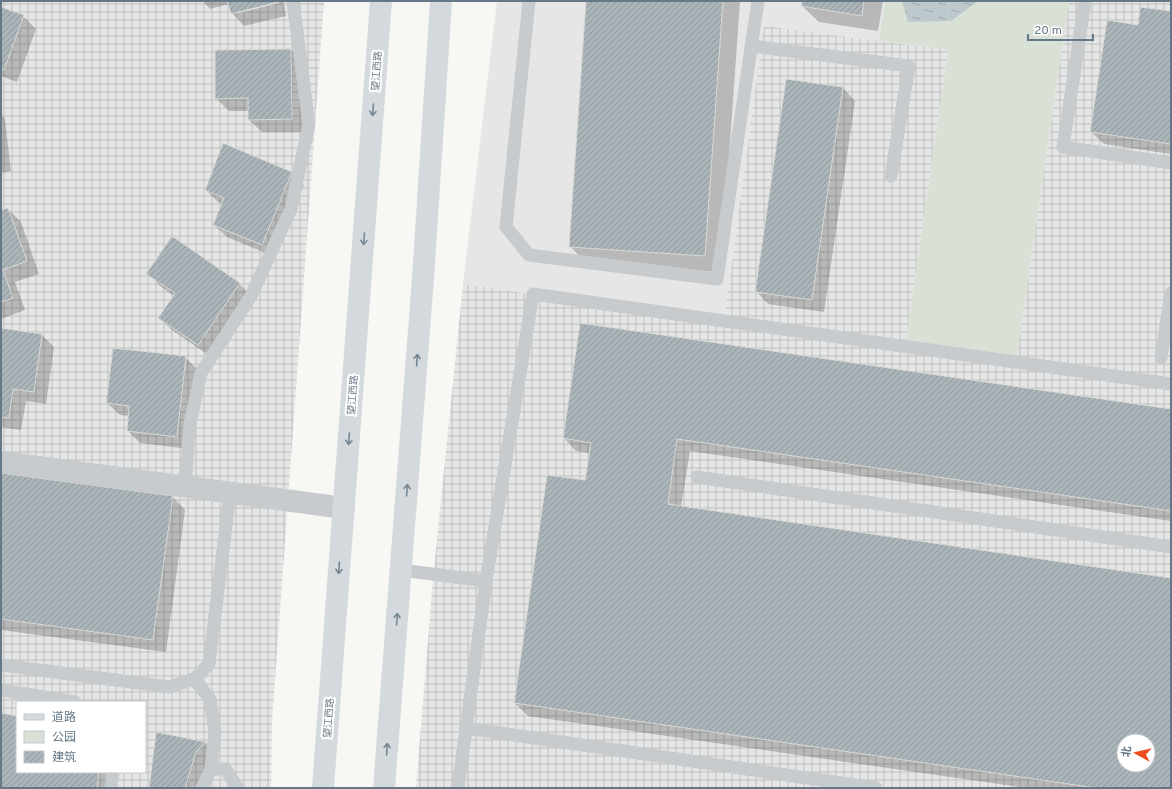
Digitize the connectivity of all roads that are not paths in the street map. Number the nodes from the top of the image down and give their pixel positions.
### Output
1 (293, 1) edge
2 (381, 1) edge
3 (441, 1) edge
4 (529, 1) edge
5 (758, 1) edge
6 (1085, 1) edge
7 (751, 46) junction
8 (1171, 163) edge
9 (892, 176) dead end
10 (1171, 293) edge
11 (1161, 358) dead end
12 (1171, 384) edge
13 (1, 462) edge
14 (697, 477) dead end
15 (185, 487) junction
16 (230, 493) junction
17 (344, 508) junction
18 (1171, 547) edge
19 (401, 570) junction
20 (486, 581) junction
21 (1, 665) edge
22 (194, 679) junction
23 (1, 690) edge
24 (69, 701) edge
25 (466, 728) junction
26 (211, 770) junction
27 (113, 773) edge
28 (111, 788) edge
29 (202, 788) edge
30 (238, 788) edge
31 (323, 788) edge
32 (384, 788) edge
33 (458, 788) edge
34 (876, 788) edge

1 - 15 lane
2 -> 17 main road, 望江西路
19 -> 3 main road
4 - 7 lane
5 - 7 lane
6 - 8 lane
7 - 9 lane
10 - 11 lane
12 - 20 lane
13 - 15 street
14 - 18 lane
15 - 16 street
16 - 17 street
16 - 22 lane
17 -> 31 main road, 望江西路
19 - 20 lane
32 -> 19 main road
20 - 25 lane
21 - 22 lane
22 - 26 lane
23 - 24 lane
25 - 33 lane
25 - 34 lane
26 - 29 lane
26 - 30 lane
27 - 28 lane

